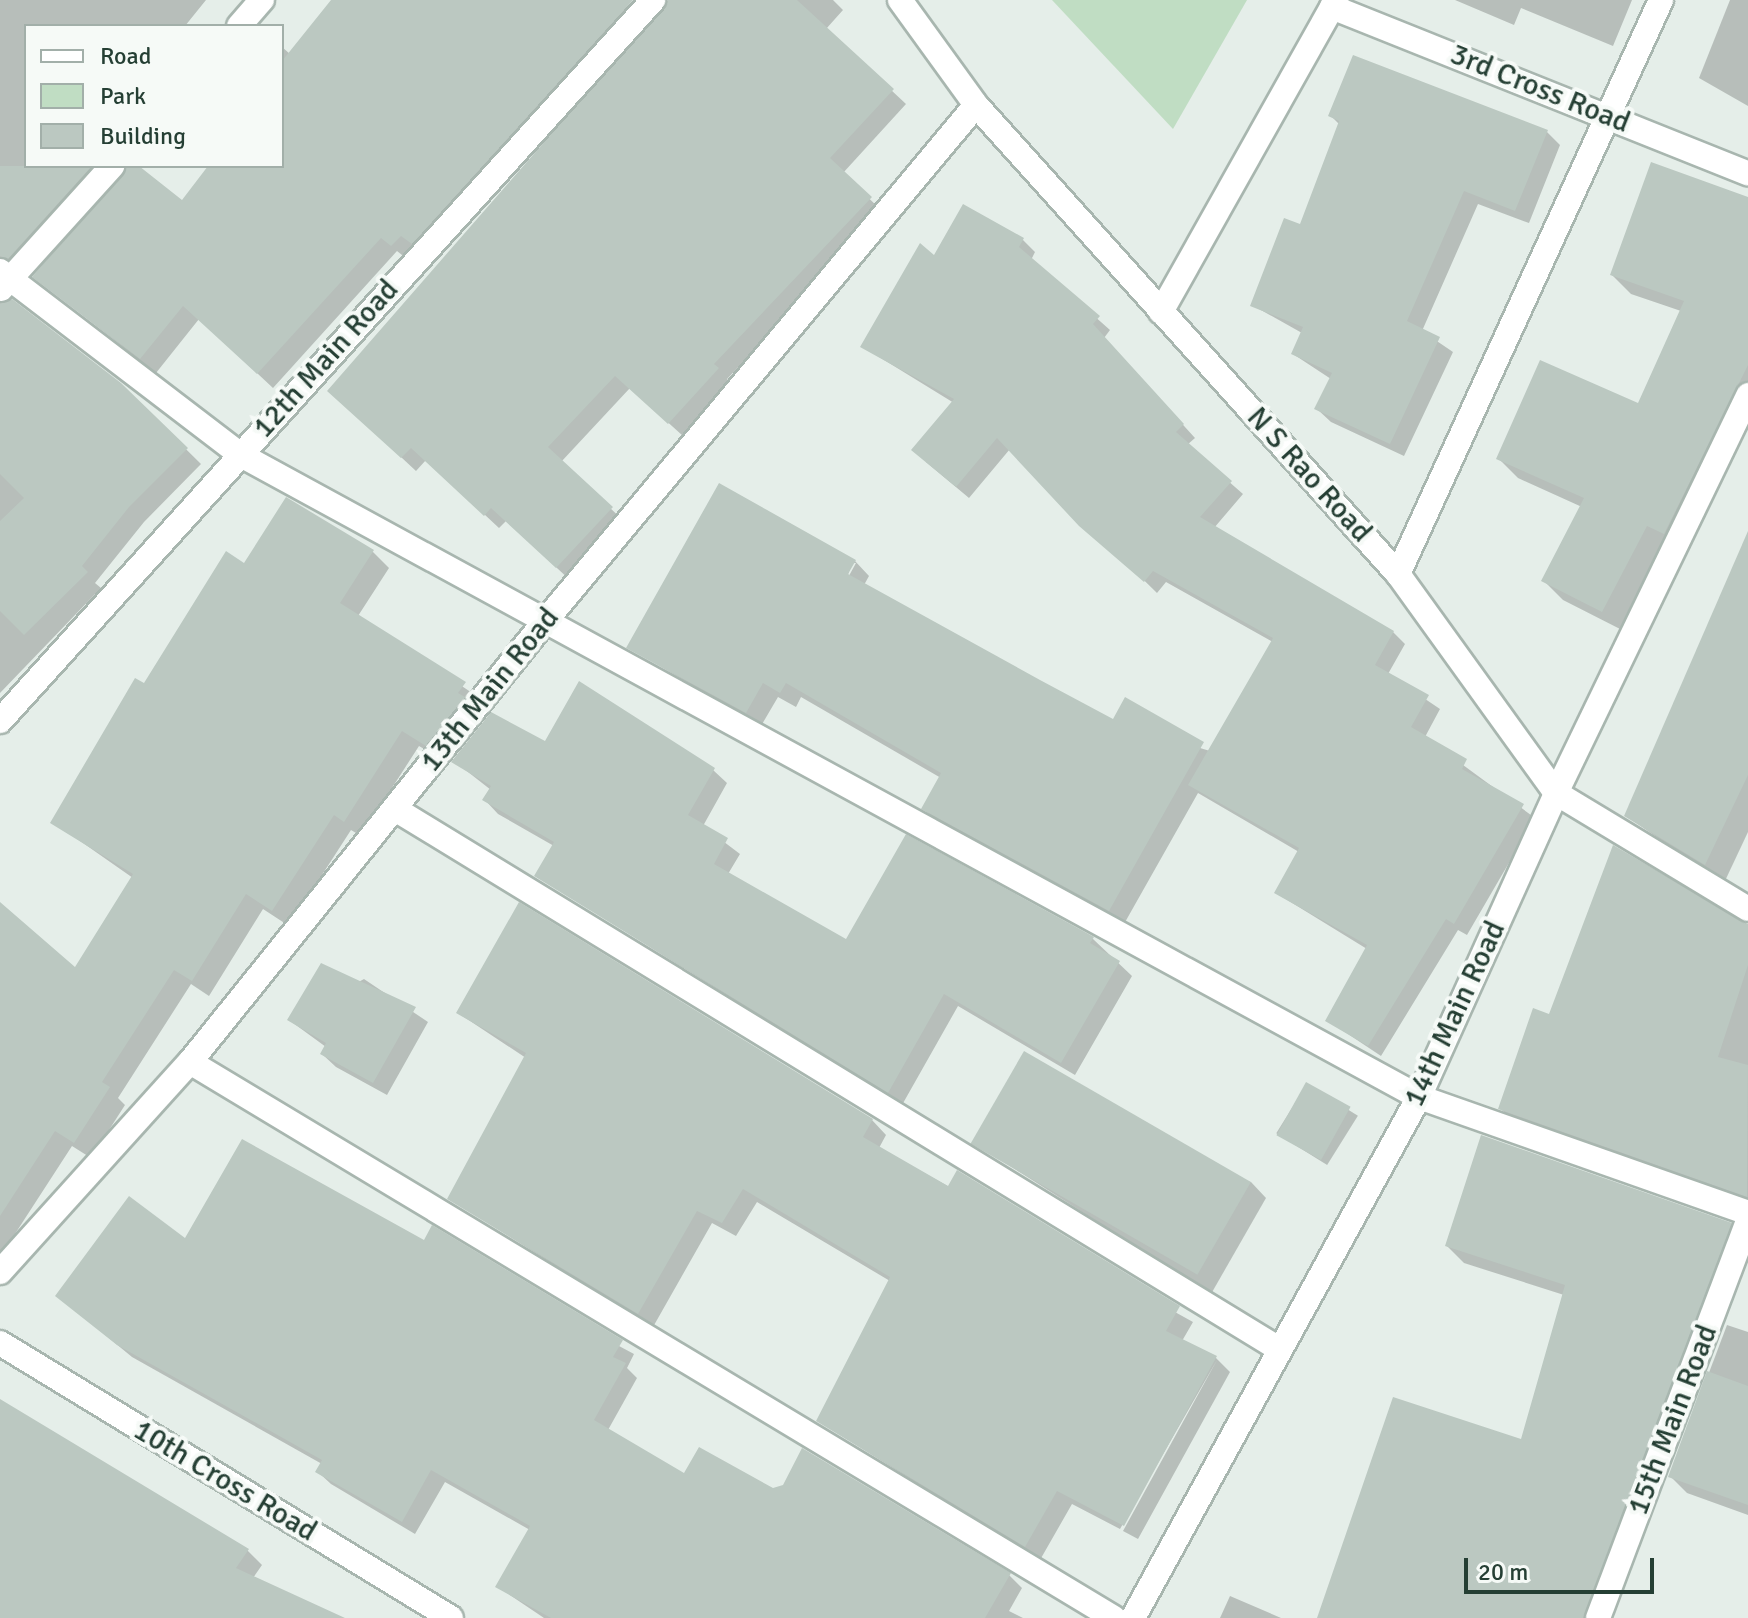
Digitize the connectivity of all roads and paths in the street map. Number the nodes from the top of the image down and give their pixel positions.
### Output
1 (262, 0) edge
2 (653, 0) edge
3 (900, 0) edge
4 (1661, 0) edge
5 (1334, 3) edge
6 (241, 24) edge
7 (976, 105) junction
8 (1605, 114) junction
9 (110, 168) edge
10 (1748, 173) edge
11 (4, 280) edge
12 (1161, 312) junction
13 (1748, 395) edge
14 (239, 454) junction
15 (1398, 574) junction
16 (542, 625) junction
17 (0, 721) edge
18 (1556, 793) junction
19 (395, 809) junction
20 (1748, 909) edge
21 (190, 1062) junction
22 (1419, 1097) junction
23 (1748, 1213) edge
24 (1748, 1222) edge
25 (0, 1272) edge
26 (0, 1343) edge
27 (1279, 1349) junction
28 (451, 1618) edge
29 (1114, 1618) edge
30 (1133, 1618) edge
31 (1598, 1618) edge

1 - 6 street
2 - 14 street, 12th Main Road
3 - 7 street, N S Rao Road
4 - 8 street
5 - 8 street, 3rd Cross Road
5 - 12 street
7 - 12 street, N S Rao Road
7 - 16 street, 13th Main Road
8 - 10 street, 3rd Cross Road
8 - 15 street
9 - 11 street
11 - 14 street
12 - 15 street, N S Rao Road
13 - 18 street, 14th Main Road
14 - 16 street
14 - 17 street, 12th Main Road
15 - 18 street, N S Rao Road
16 - 19 street, 13th Main Road
16 - 22 street
18 - 20 street, N S Rao Road
18 - 22 street, 14th Main Road
19 - 21 street, 13th Main Road
19 - 27 street
21 - 25 street, 13th Main Road
21 - 29 street
22 - 23 street
22 - 27 street, 14th Main Road
24 - 31 street, 15th Main Road
26 - 28 street, 10th Cross Road
27 - 30 street, 14th Main Road

